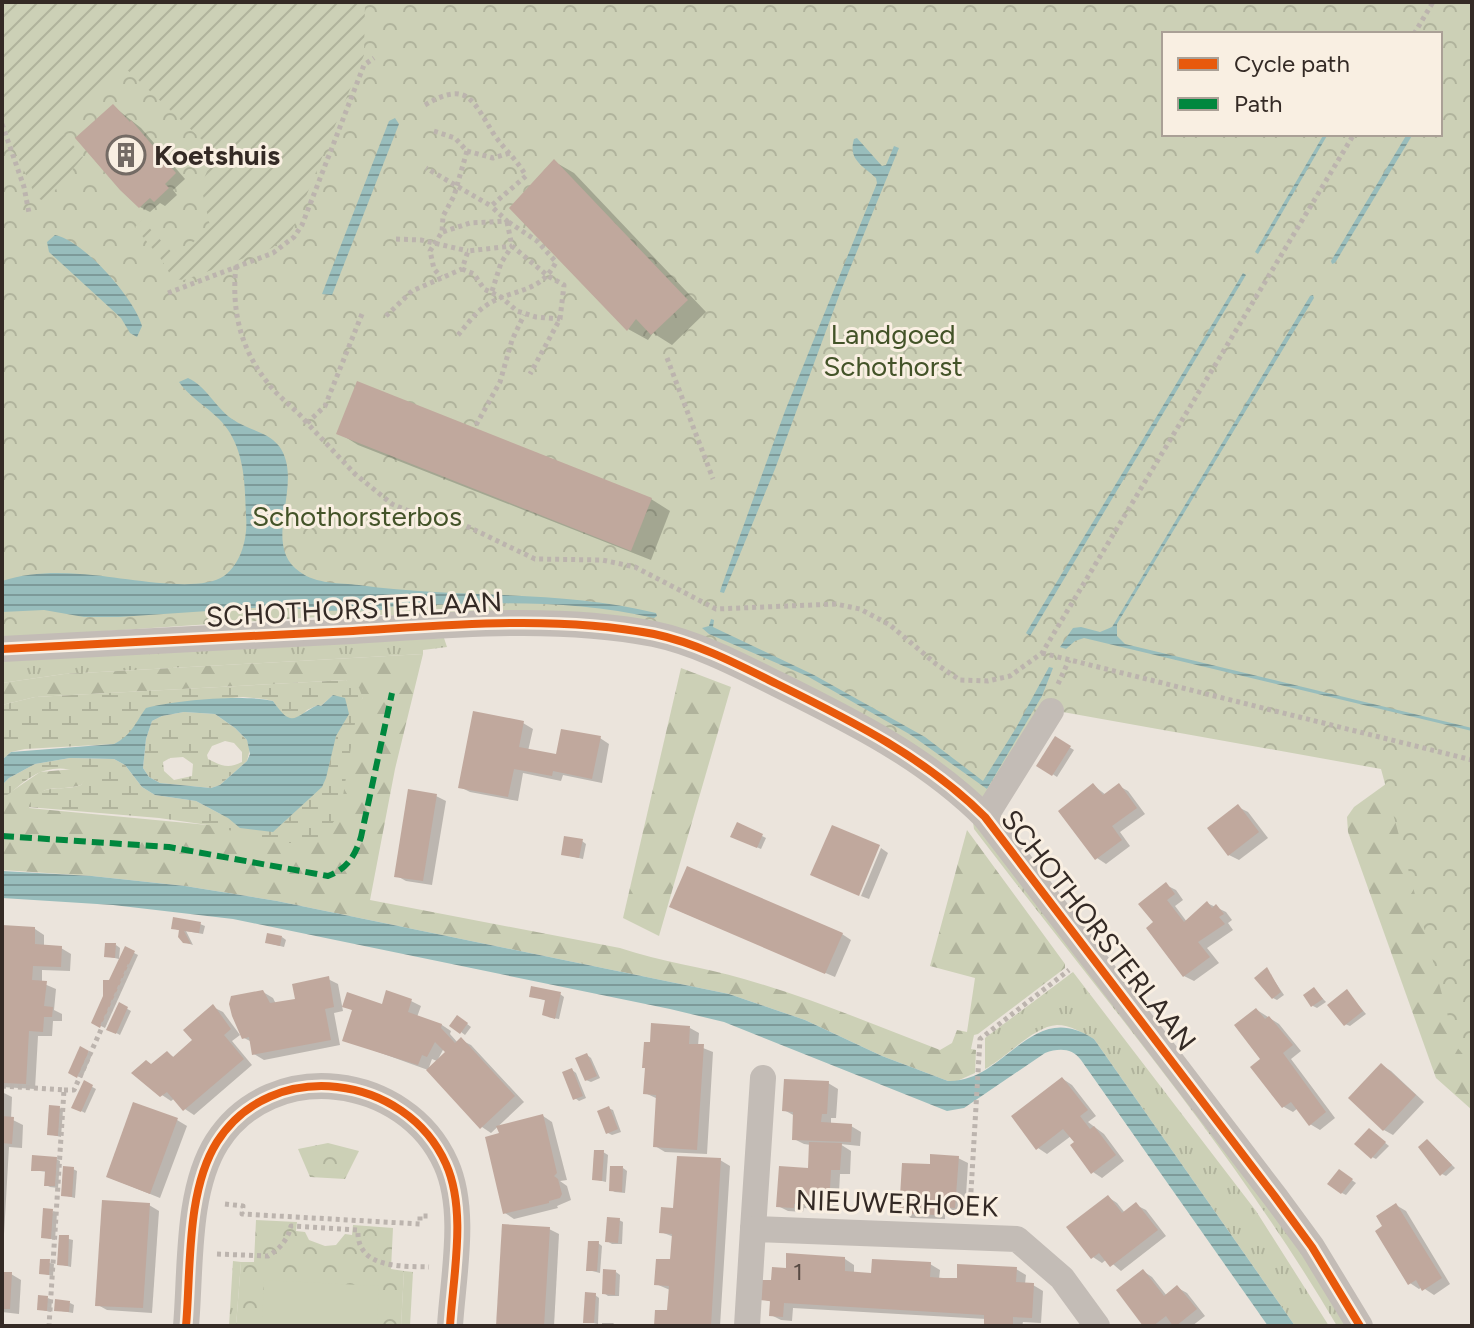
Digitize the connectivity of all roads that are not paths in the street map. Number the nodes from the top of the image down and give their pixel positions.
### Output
1 (2, 649) edge
2 (1051, 711) dead end
3 (985, 817) junction
4 (763, 1078) dead end
5 (753, 1229) junction
6 (186, 1326) edge
7 (450, 1326) edge
8 (747, 1326) edge
9 (1097, 1326) edge
10 (1360, 1326) edge

1 - 3 street, SCHOTHORSTERLAAN
2 - 3 street, SCHOTHORSTERLAAN
3 - 10 street, SCHOTHORSTERLAAN
4 - 5 street
5 - 8 street
5 - 9 street, NIEUWERHOEK
6 - 7 street

